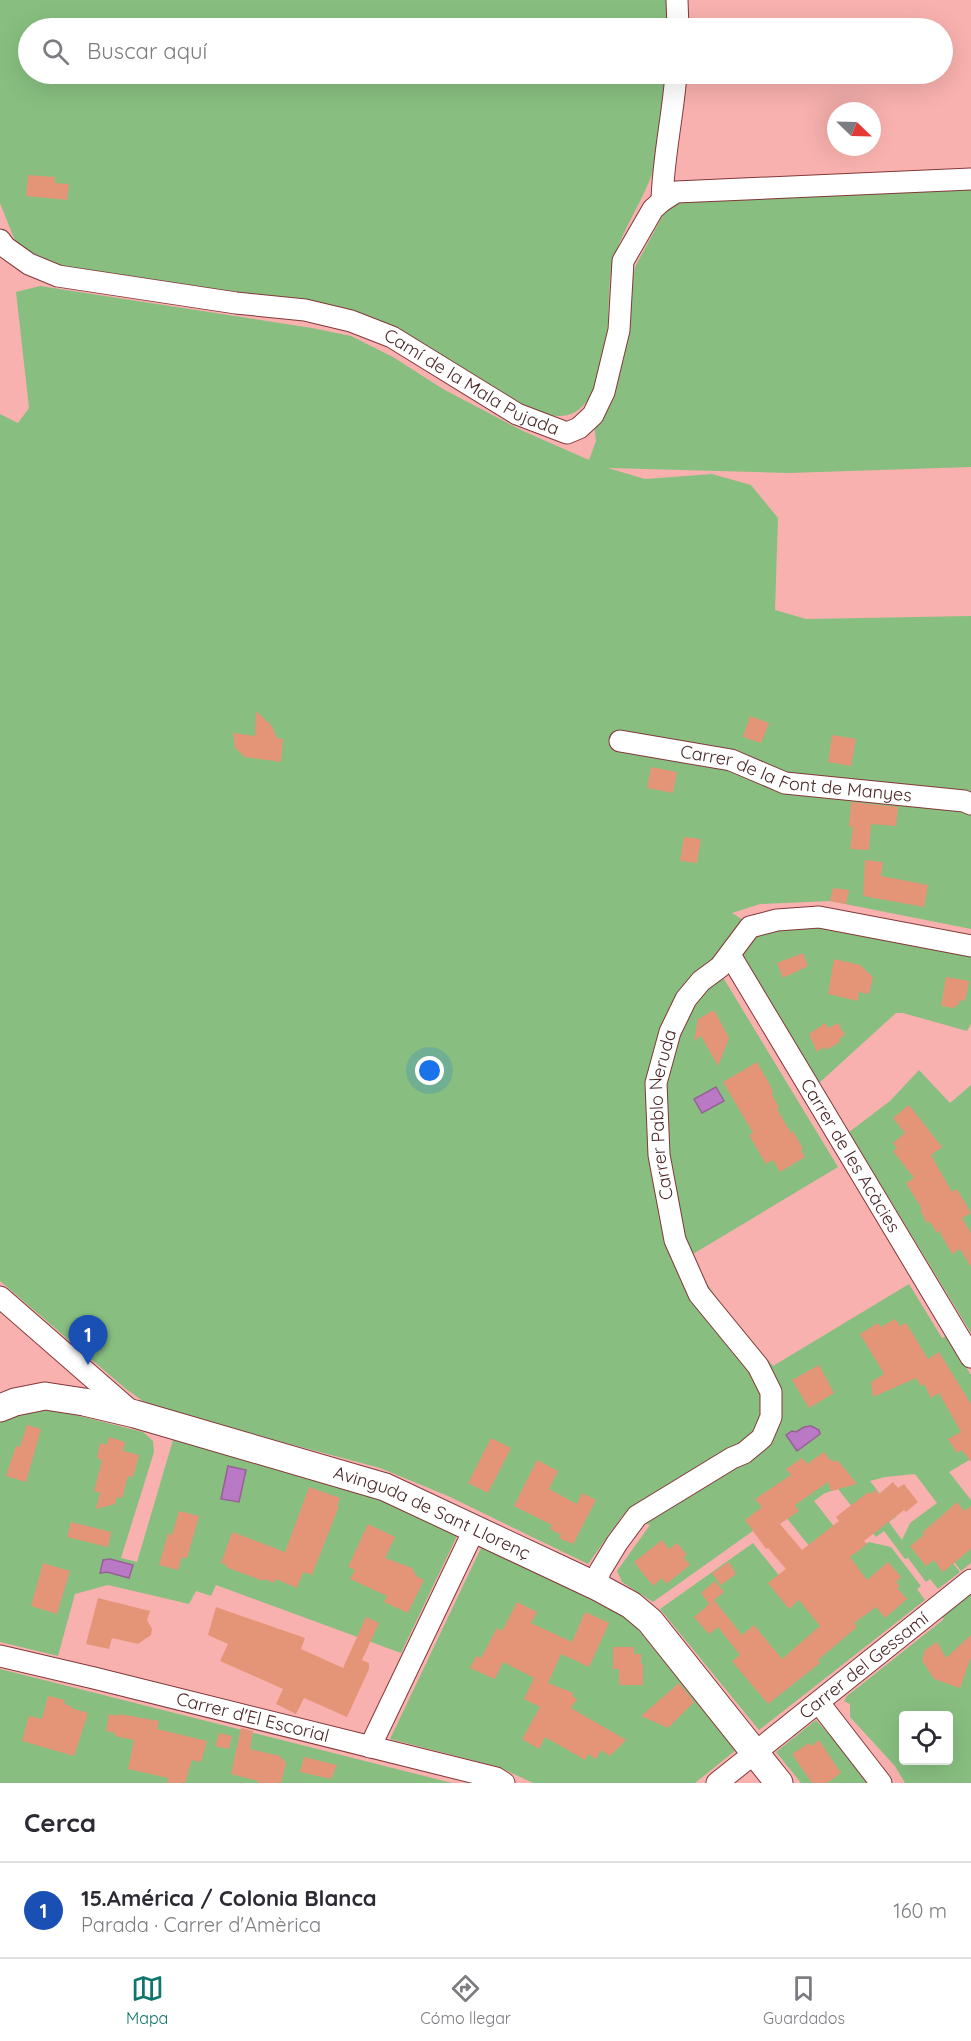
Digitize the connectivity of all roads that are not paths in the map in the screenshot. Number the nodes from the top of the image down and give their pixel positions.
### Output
1 (677, 0) edge
2 (678, 18) edge
3 (675, 84) edge
4 (971, 179) edge
5 (662, 201) junction
6 (0, 240) edge
7 (620, 741) dead end
8 (971, 804) edge
9 (971, 946) edge
10 (730, 955) junction
11 (0, 1297) edge
12 (971, 1357) edge
13 (0, 1408) edge
14 (135, 1414) junction
15 (475, 1528) junction
16 (971, 1580) edge
17 (596, 1586) junction
18 (0, 1656) edge
19 (819, 1703) junction
20 (370, 1747) junction
21 (755, 1753) junction
22 (504, 1783) edge
23 (717, 1783) edge
24 (779, 1783) edge
25 (881, 1783) edge

1 - 2 street
3 - 5 street
4 - 5 street
5 - 6 street, Camí de la Mala Pujada
7 - 8 street, Carrer de la Font de Manyes
9 - 10 street, Carrer Pablo Neruda
10 - 12 street, Carrer de les Acàcies
10 - 17 street, Carrer Pablo Neruda
11 - 14 street
13 - 14 street, Avinguda de Sant Llorenç
14 - 15 street, Avinguda de Sant Llorenç
15 - 17 street, Avinguda de Sant Llorenç
15 - 20 street
16 - 19 street, Carrer del Gessamí
17 - 21 street, Avinguda de Sant Llorenç
18 - 20 street, Carrer d'El Escorial
19 - 21 street, Carrer del Gessamí
19 - 25 street
20 - 22 street, Carrer d'El Escorial
21 - 23 street, Carrer del Gessamí
21 - 24 street, Avinguda de Sant Llorenç

